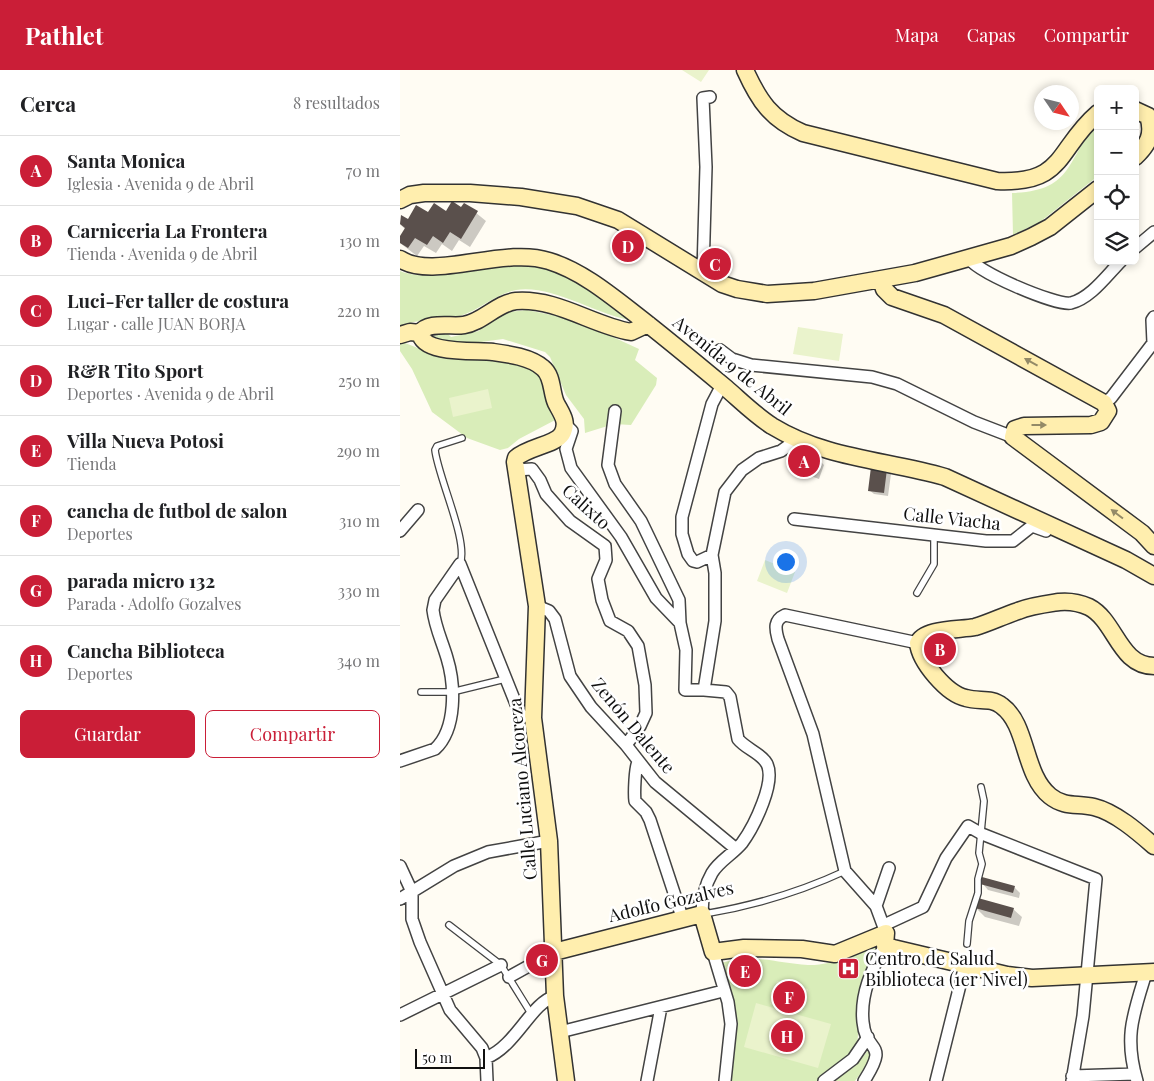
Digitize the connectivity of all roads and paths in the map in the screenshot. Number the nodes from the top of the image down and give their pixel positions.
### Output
1 (745, 70) edge
2 (710, 97) dead end
3 (1146, 115) edge
4 (1094, 118) edge
5 (1152, 141) edge
6 (1139, 153) edge
7 (1094, 193) edge
8 (400, 200) edge
9 (1154, 232) edge
10 (1139, 245) edge
11 (968, 257) junction
12 (400, 259) edge
13 (1117, 265) edge
14 (703, 271) junction
15 (881, 279) junction
16 (1154, 317) edge
17 (648, 324) junction
18 (420, 333) junction
19 (400, 335) edge
20 (1154, 344) edge
21 (720, 350) dead end
22 (722, 385) junction
23 (1104, 403) junction
24 (615, 411) dead end
25 (565, 424) junction
26 (1013, 436) junction
27 (462, 438) dead end
28 (793, 438) junction
29 (516, 470) junction
30 (418, 510) dead end
31 (794, 519) dead end
32 (400, 531) edge
33 (934, 535) junction
34 (1154, 546) edge
35 (1098, 547) junction
36 (712, 555) junction
37 (460, 564) junction
38 (1154, 576) edge
39 (917, 593) dead end
40 (537, 606) junction
41 (680, 623) junction
42 (918, 643) junction
43 (1154, 666) edge
44 (505, 679) junction
45 (704, 690) junction
46 (421, 692) dead end
47 (452, 692) junction
48 (533, 718) junction
49 (626, 745) junction
50 (400, 761) edge
51 (638, 762) junction
52 (982, 787) dead end
53 (982, 834) junction
54 (549, 841) junction
55 (1154, 845) edge
56 (736, 849) junction
57 (400, 866) edge
58 (889, 868) dead end
59 (845, 871) junction
60 (412, 892) junction
61 (400, 898) edge
62 (876, 906) junction
63 (702, 914) junction
64 (682, 917) junction
65 (449, 926) dead end
66 (885, 934) junction
67 (967, 944) dead end
68 (554, 952) junction
69 (713, 952) junction
70 (501, 965) junction
71 (965, 965) junction
72 (1150, 972) edge
73 (1087, 975) junction
74 (509, 977) junction
75 (724, 991) junction
76 (443, 994) junction
77 (556, 996) junction
78 (661, 1007) junction
79 (400, 1014) edge
80 (532, 1016) junction
81 (560, 1032) junction
82 (868, 1037) junction
83 (486, 1058) junction
84 (1136, 1078) edge
85 (1072, 1079) edge
86 (487, 1081) edge
87 (566, 1081) edge
88 (647, 1081) edge
89 (725, 1081) edge
90 (824, 1081) edge
91 (864, 1081) edge
92 (936, 1081) edge

1 - 4 main road
2 - 14 street
3 - 5 main road
5 - 6 main road
7 - 11 main road
8 - 14 main road
9 - 10 street
11 - 13 street
11 - 15 main road
12 - 17 main road, Avenida 9 de Abril
14 - 15 main road
23 -> 15 main road
16 - 20 street
17 - 18 main road
17 - 22 main road, Avenida 9 de Abril
18 - 19 main road
18 - 25 main road
20 - 23 street
21 - 26 street
22 - 28 main road, Avenida 9 de Abril
22 - 36 street
26 -> 23 main road
24 - 41 street
25 - 29 main road
25 - 41 street
34 -> 26 main road
27 - 37 lane
28 - 35 main road, Avenida 9 de Abril
28 - 36 street
29 - 40 main road, Calle Luciano Alcoreza
29 - 49 street, Calixto
30 - 32 street
31 - 33 street, Calle Viacha
33 - 35 street, Calle Viacha
33 - 39 lane
35 - 38 main road, Avenida 9 de Abril
36 - 45 street
37 - 44 street
37 - 47 street
40 - 48 main road, Calle Luciano Alcoreza
40 - 49 street, Zenón Dalente
41 - 45 street
42 - 43 main road
42 - 55 main road
42 - 59 street
44 - 47 lane
44 - 48 street
45 - 56 street
46 - 47 lane
47 - 50 street
48 - 54 main road, Calle Luciano Alcoreza
49 - 51 street, Zenón Dalente
51 - 56 street, Zenón Dalente
51 - 64 street
52 - 53 lane
53 - 66 street
53 - 67 lane
53 - 73 street
54 - 60 street
54 - 68 main road, Calle Luciano Alcoreza
56 - 63 street
57 - 60 street
58 - 62 street
59 - 62 street
59 - 63 lane, Adolfo Gozalves
60 - 61 street
60 - 76 street
62 - 66 street
63 - 64 main road, Adolfo Gozalves
63 - 69 main road
64 - 68 main road, Adolfo Gozalves
65 - 70 lane
66 - 69 main road
66 - 71 main road
66 - 82 street
68 - 74 street, Adolfo Gozalves
68 - 77 main road, Calle Luciano Alcoreza
69 - 75 street
70 - 74 lane
70 - 76 street
71 - 73 main road
71 - 92 street
72 - 73 main road
72 - 84 street
73 - 85 street
74 - 80 lane
75 - 78 street
75 - 89 street
76 - 79 street
76 - 83 street
77 - 80 street
77 - 81 main road, Calle Luciano Alcoreza
78 - 81 street
78 - 88 street
80 - 83 street
81 - 87 main road, Calle Luciano Alcoreza
82 - 90 street
82 - 91 street
83 - 86 street
84 - 85 street

